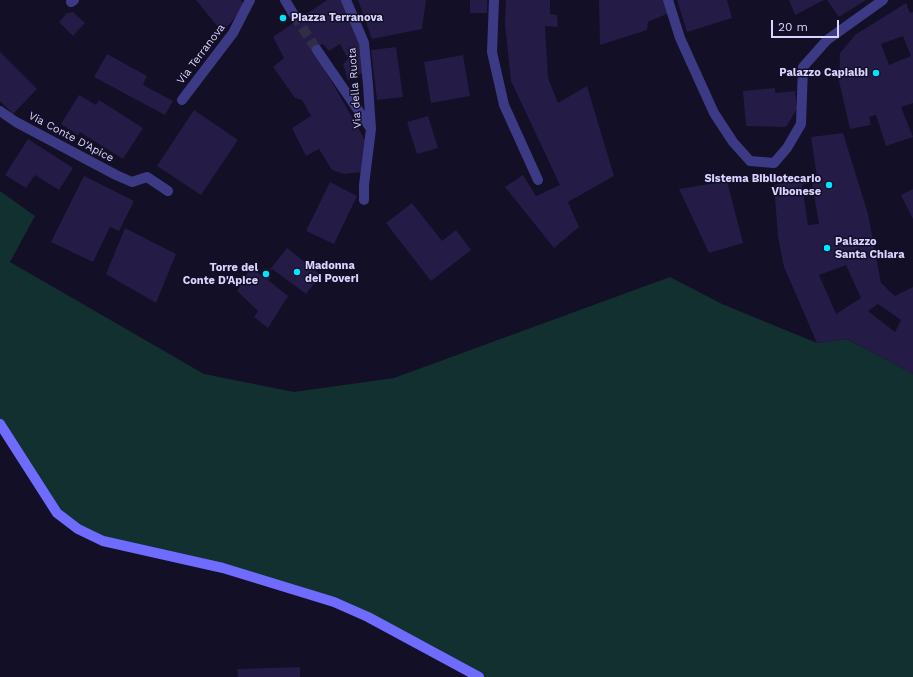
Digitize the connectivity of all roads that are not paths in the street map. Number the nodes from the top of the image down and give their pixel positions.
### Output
1 (250, 0) edge
2 (285, 0) edge
3 (346, 0) edge
4 (494, 0) edge
5 (668, 0) edge
6 (883, 0) edge
7 (294, 15) tunnel mouth
8 (316, 50) tunnel mouth
9 (182, 100) dead end
10 (0, 110) edge
11 (371, 129) junction
12 (538, 180) dead end
13 (168, 191) dead end
14 (364, 200) dead end
15 (0, 424) edge
16 (479, 677) edge

1 - 9 street, Via Terranova
2 - 7 street
3 - 11 street, Via della Ruota
4 - 12 street
5 - 6 street
8 - 11 street
10 - 13 street, Via Conte D'Apice
11 - 14 street, Via della Ruota
15 - 16 street

